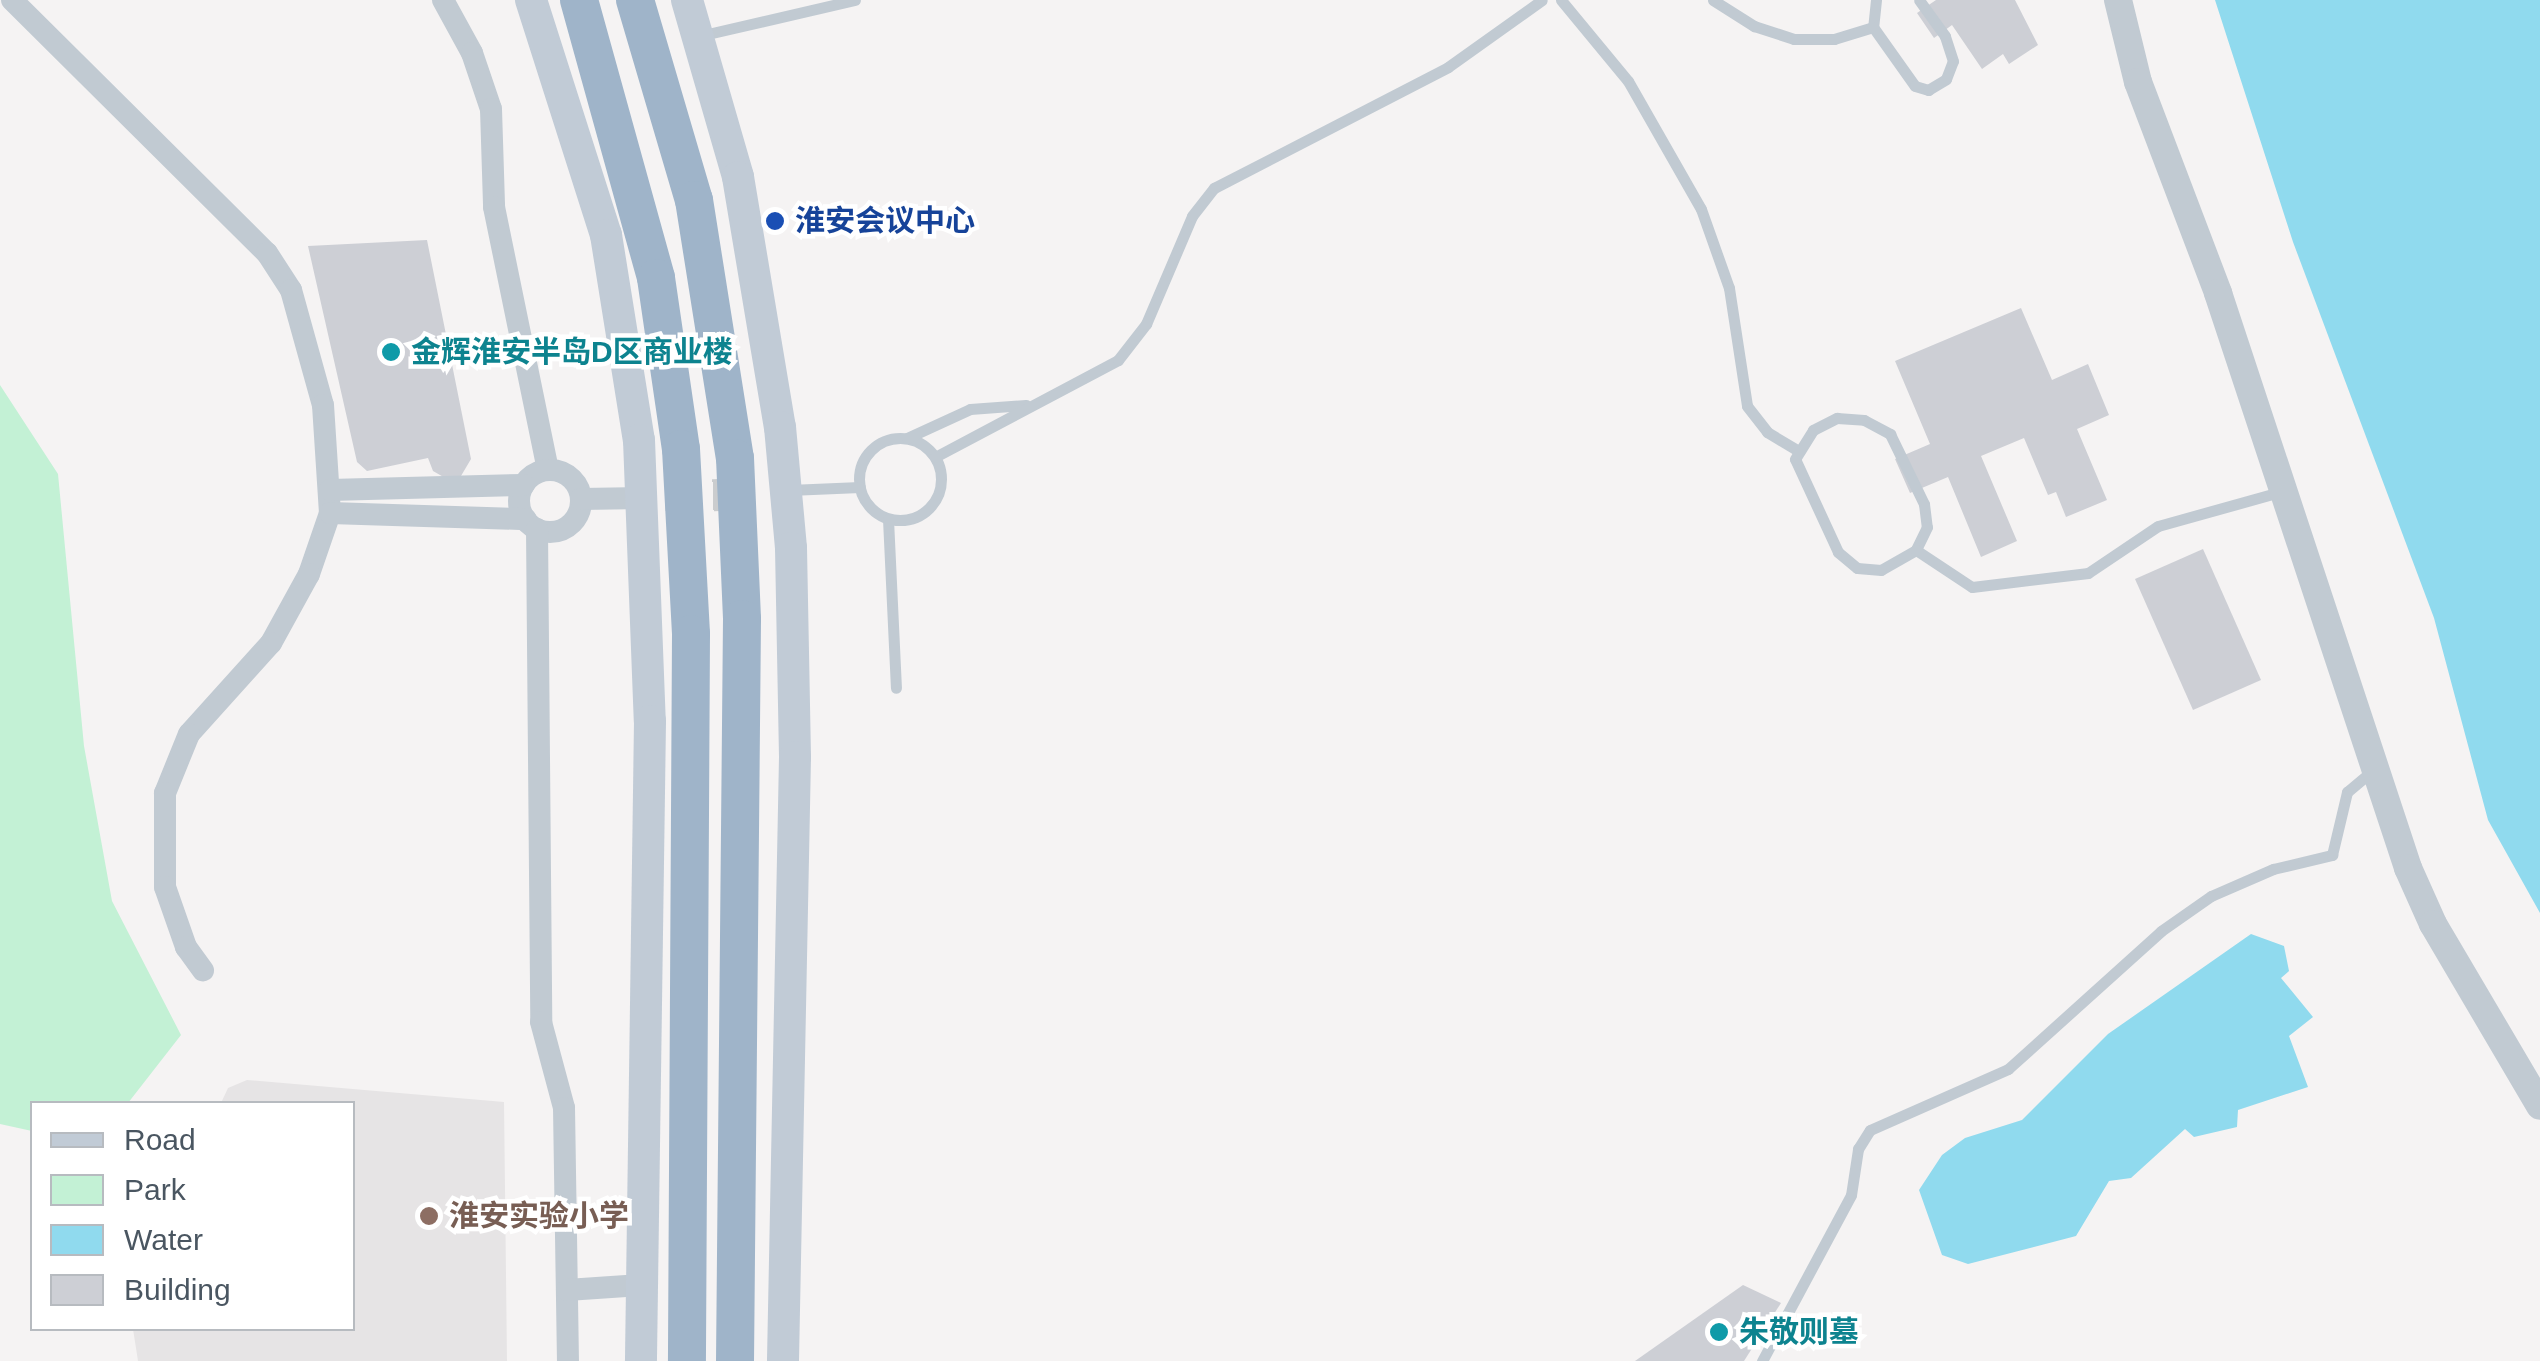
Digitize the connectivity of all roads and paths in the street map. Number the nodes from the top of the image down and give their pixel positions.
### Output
1 (12, 0) edge
2 (443, 0) edge
3 (531, 0) edge
4 (579, 0) edge
5 (634, 0) edge
6 (688, 0) edge
7 (856, 0) edge
8 (1542, 0) edge
9 (1561, 0) edge
10 (1713, 0) edge
11 (1876, 0) edge
12 (1919, 0) edge
13 (2118, 0) edge
14 (819, 4) edge
15 (1873, 27) junction
16 (699, 36) junction
17 (1026, 405) junction
18 (906, 438) junction
19 (1797, 450) junction
20 (935, 457) junction
21 (548, 470) junction
22 (524, 485) junction
23 (860, 487) junction
24 (786, 490) junction
25 (2285, 491) junction
26 (748, 494) tunnel mouth
27 (654, 497) junction
28 (581, 499) junction
29 (330, 502) junction
30 (888, 519) junction
31 (531, 524) junction
32 (1916, 550) junction
33 (896, 688) dead end
34 (2378, 766) junction
35 (203, 970) dead end
36 (2540, 1106) edge
37 (640, 1285) junction
38 (567, 1290) junction
39 (568, 1361) edge
40 (640, 1361) edge
41 (687, 1361) edge
42 (735, 1361) edge
43 (783, 1361) edge
44 (1762, 1361) edge

1 - 29 street
2 - 21 street
3 - 27 main road
4 - 41 highway
5 - 42 highway
6 - 16 main road
7 - 14 lane
8 - 17 lane
9 - 19 lane
10 - 15 lane
11 - 15 lane
12 - 15 lane
13 - 25 street
14 - 16 lane
16 - 24 main road
17 - 18 lane
17 - 20 lane
18 - 20 lane
18 - 23 lane
19 - 32 lane
19 - 32 lane
20 - 30 lane
21 - 22 street
21 - 28 street
22 - 29 street
22 - 31 street
23 - 24 lane
23 - 30 lane
24 - 26 main road
24 - 43 main road
25 - 32 lane
25 - 34 street
27 - 28 street
27 - 37 main road
28 - 31 street
29 - 31 street
29 - 35 street
30 - 33 lane
31 - 38 street
34 - 36 street
34 - 44 lane
37 - 38 street
37 - 40 main road
38 - 39 street

